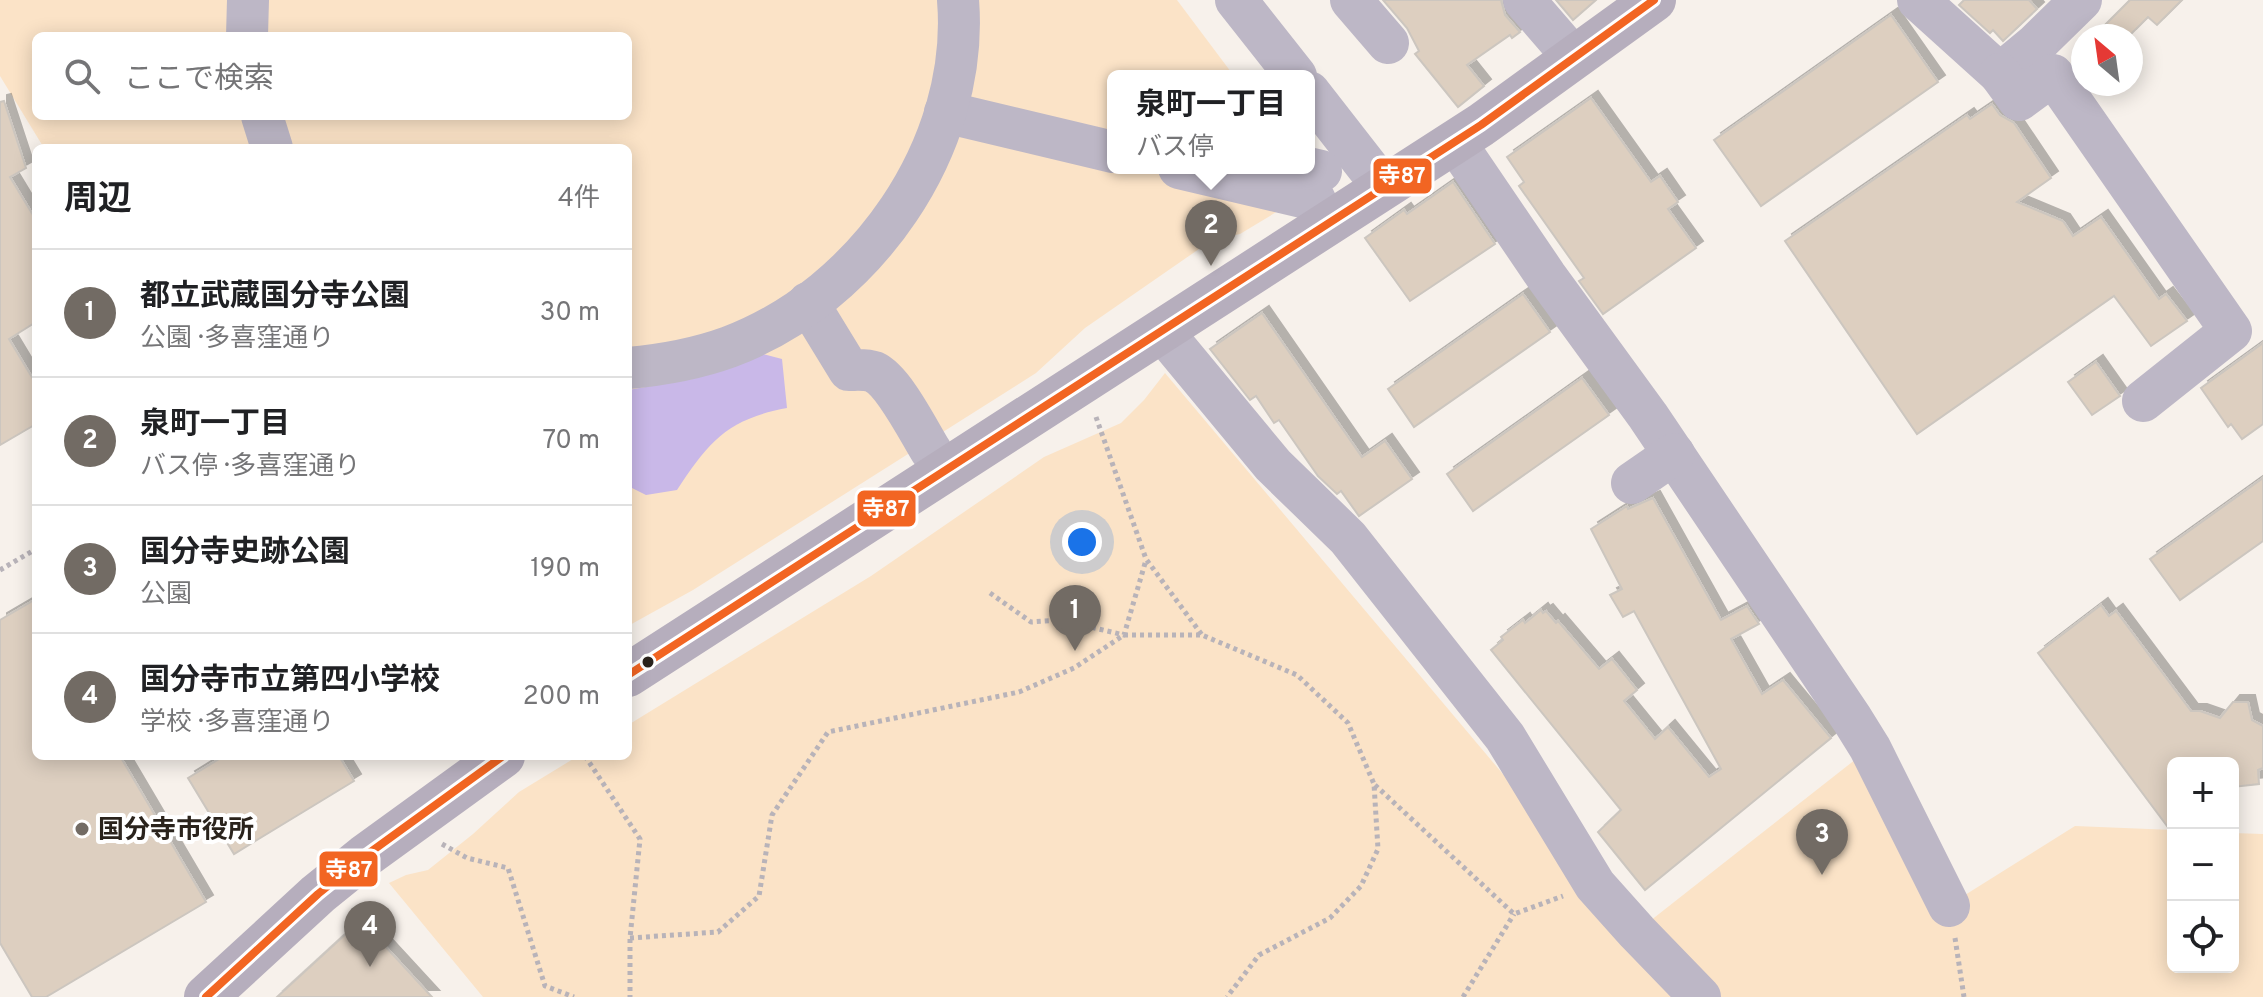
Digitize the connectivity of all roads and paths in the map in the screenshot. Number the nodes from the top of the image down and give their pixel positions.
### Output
1 (248, 0) edge
2 (958, 0) edge
3 (1236, 0) edge
4 (1351, 0) edge
5 (1524, 0) edge
6 (1654, 0) edge
7 (2081, 0) edge
8 (1935, 5) edge
9 (247, 32) edge
10 (1388, 43) dead end
11 (1574, 58) junction
12 (1291, 70) edge
13 (2000, 74) junction
14 (1315, 100) edge
15 (947, 101) junction
16 (263, 120) edge
17 (1107, 124) edge
18 (1455, 142) junction
19 (271, 144) edge
20 (1107, 150) edge
21 (1247, 174) edge
22 (1315, 180) edge
23 (1383, 187) junction
24 (808, 303) junction
25 (1162, 331) junction
26 (632, 368) edge
27 (2143, 401) dead end
28 (1096, 417) dead end
29 (931, 451) dead end
30 (1674, 454) junction
31 (1632, 483) dead end
32 (32, 551) edge
33 (1146, 559) junction
34 (0, 570) edge
35 (990, 593) dead end
36 (1124, 635) junction
37 (1202, 635) junction
38 (632, 672) edge
39 (498, 760) edge
40 (588, 760) edge
41 (1374, 784) junction
42 (442, 844) dead end
43 (1595, 885) junction
44 (1949, 906) joint
45 (1514, 914) junction
46 (630, 938) junction
47 (206, 997) edge
48 (574, 997) edge
49 (630, 997) edge
50 (1227, 997) edge
51 (1463, 997) edge
52 (1700, 997) edge
53 (1964, 997) edge

1 - 9 street
2 - 15 street
3 - 12 street
4 - 10 street
5 - 11 street
6 - 11 main road
7 - 13 street
8 - 13 street
11 - 18 main road
13 - 27 street
14 - 23 street
15 - 17 street
15 - 20 street
15 - 24 street
16 - 19 street
18 - 23 main road
18 - 30 street
21 - 22 street
23 - 25 main road
24 - 26 street
24 - 29 street
25 - 38 main road
25 - 43 street
28 - 33 path
30 - 31 street
30 - 44 street
32 - 34 path
33 - 36 path
33 - 37 path
35 - 36 path
36 - 37 path
36 - 46 path
37 - 41 path
39 - 47 main road
40 - 46 path
41 - 45 path
41 - 50 path
42 - 48 path
43 - 45 path
43 - 52 street
44 - 53 path
45 - 51 path
46 - 49 path

